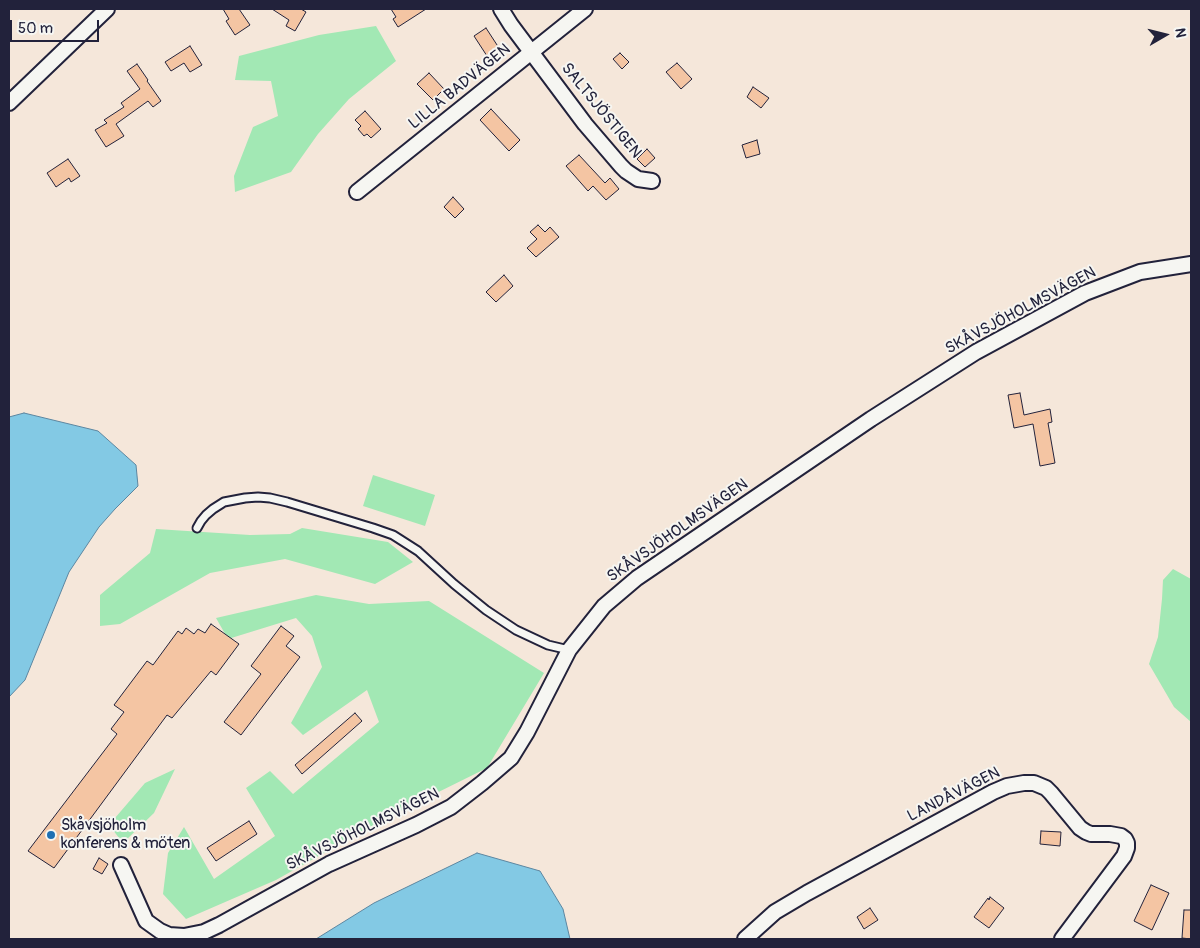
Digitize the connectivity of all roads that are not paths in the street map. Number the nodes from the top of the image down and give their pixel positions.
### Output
1 (107, 9) edge
2 (501, 9) edge
3 (586, 9) edge
4 (531, 52) junction
5 (9, 103) edge
6 (652, 181) dead end
7 (357, 192) dead end
8 (1191, 264) edge
9 (197, 528) dead end
10 (569, 650) junction
11 (122, 865) dead end
12 (745, 939) edge
13 (1062, 939) edge

1 - 5 street
2 - 4 street, SALTSJÖSTIGEN
3 - 4 street, LILLA BADVÄGEN
4 - 6 street, SALTSJÖSTIGEN
4 - 7 street, LILLA BADVÄGEN
8 - 10 street, SKÅVSJÖHOLMSVÄGEN
9 - 10 lane
10 - 11 street, SKÅVSJÖHOLMSVÄGEN
12 - 13 street, LANDÅVÄGEN

